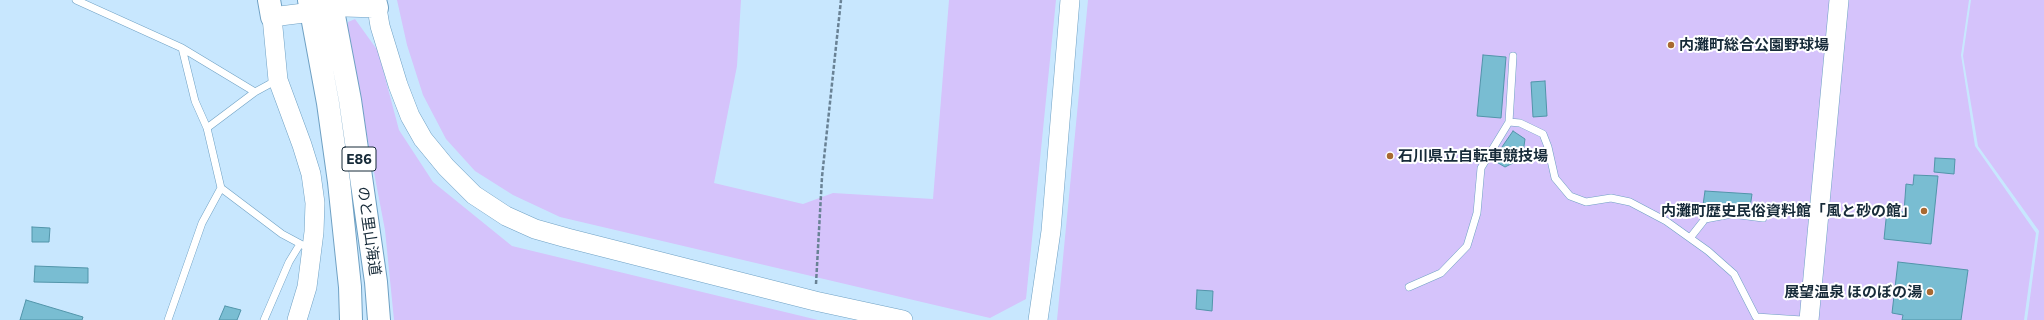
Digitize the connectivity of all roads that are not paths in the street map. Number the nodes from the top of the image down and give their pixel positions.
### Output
1 (76, 0) edge
2 (1070, 0) edge
3 (1839, 0) edge
4 (338, 3) edge
5 (379, 3) edge
6 (306, 6) edge
7 (271, 8) edge
8 (182, 48) junction
9 (1513, 56) dead end
10 (278, 80) junction
11 (255, 92) junction
12 (1509, 122) junction
13 (207, 128) junction
14 (221, 188) junction
15 (1763, 218) dead end
16 (1690, 238) junction
17 (306, 247) junction
18 (1409, 287) dead end
19 (1756, 318) edge
20 (168, 320) edge
21 (264, 320) edge
22 (298, 320) edge
23 (351, 320) edge
24 (379, 320) edge
25 (903, 320) edge
26 (1038, 320) edge
27 (1802, 320) edge
28 (1809, 320) edge

1 - 8 lane
2 - 26 street
3 - 28 street
4 - 5 street
4 - 24 highway, のと里山海道 / E86
5 - 25 street
6 - 7 street
6 - 23 highway, のと里山海道 / E86
7 - 10 street
8 - 11 lane
8 - 13 lane
9 - 12 lane
10 - 11 lane
10 - 17 street
11 - 13 lane
12 - 16 lane
12 - 18 lane
13 - 14 lane
14 - 17 lane
14 - 20 lane
15 - 16 lane
16 - 19 lane
17 - 21 lane
17 - 22 street
19 - 27 lane

